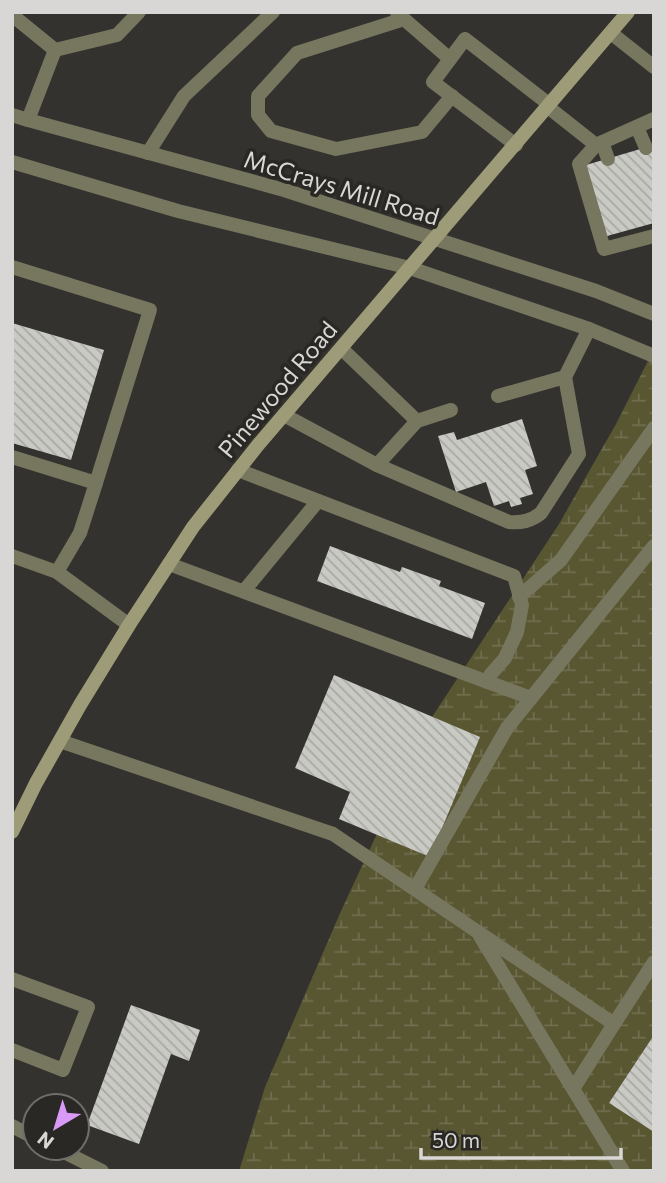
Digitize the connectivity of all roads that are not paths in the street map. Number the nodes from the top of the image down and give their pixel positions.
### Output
1 (139, 12) edge
2 (273, 12) edge
3 (628, 12) edge
4 (12, 15) edge
5 (400, 16) edge
6 (611, 33) junction
7 (55, 50) junction
8 (450, 59) junction
9 (654, 67) edge
10 (452, 96) junction
11 (549, 106) junction
12 (12, 115) edge
13 (654, 119) edge
14 (28, 120) junction
15 (637, 127) junction
16 (599, 144) junction
17 (516, 145) junction
18 (646, 148) dead end
19 (148, 153) junction
20 (608, 159) dead end
21 (12, 162) edge
22 (652, 238) edge
23 (433, 239) junction
24 (12, 267) edge
25 (410, 268) junction
26 (654, 314) edge
27 (589, 329) junction
28 (342, 349) junction
29 (654, 356) edge
30 (565, 377) junction
31 (498, 396) dead end
32 (451, 410) dead end
33 (284, 415) junction
34 (417, 421) junction
35 (654, 428) edge
36 (12, 457) edge
37 (377, 466) junction
38 (238, 470) junction
39 (96, 483) junction
40 (318, 501) junction
41 (654, 545) edge
42 (12, 556) edge
43 (169, 564) junction
44 (57, 572) junction
45 (243, 591) junction
46 (519, 597) junction
47 (128, 625) junction
48 (487, 682) junction
49 (531, 698) junction
50 (60, 741) junction
51 (12, 832) edge
52 (415, 889) junction
53 (477, 931) junction
54 (654, 962) edge
55 (12, 979) edge
56 (614, 1024) junction
57 (12, 1050) edge
58 (573, 1089) junction
59 (84, 1162) edge
60 (102, 1171) edge
61 (623, 1171) edge

1 - 7 street
2 - 19 street
3 - 6 main road, Pinewood Road
4 - 7 street
5 - 8 street
5 - 10 street
6 - 9 street
6 - 11 main road, Pinewood Road
7 - 14 street
8 - 10 street
8 - 11 street
10 - 17 street
11 - 16 street
11 - 17 main road, Pinewood Road
12 - 14 street, McCrays Mill Road
13 - 15 street
14 - 19 street, McCrays Mill Road
15 - 16 street
15 - 18 street
16 - 20 street
16 - 22 street
17 - 23 main road, Pinewood Road
19 - 23 street, McCrays Mill Road
21 - 25 street
23 - 25 main road, Pinewood Road
23 - 26 street, McCrays Mill Road
24 - 39 street
25 - 27 street
25 - 28 main road, Pinewood Road
27 - 29 street
27 - 30 street
28 - 33 main road, Pinewood Road
28 - 34 street
30 - 31 street
30 - 37 street
32 - 34 street
33 - 37 street
33 - 38 main road, Pinewood Road
34 - 37 street
35 - 46 street
36 - 39 street
38 - 40 street
38 - 43 main road, Pinewood Road
39 - 44 street
40 - 45 street
40 - 46 street
41 - 49 street
42 - 44 street
43 - 45 street
43 - 47 main road, Pinewood Road
44 - 47 street
45 - 48 street
46 - 48 street
47 - 50 main road, Pinewood Road
48 - 49 street
49 - 52 street
50 - 51 main road, Pinewood Road
50 - 52 street
52 - 53 street
53 - 56 street
53 - 58 street
54 - 56 street
55 - 57 street
56 - 58 street
58 - 61 street
59 - 60 street

